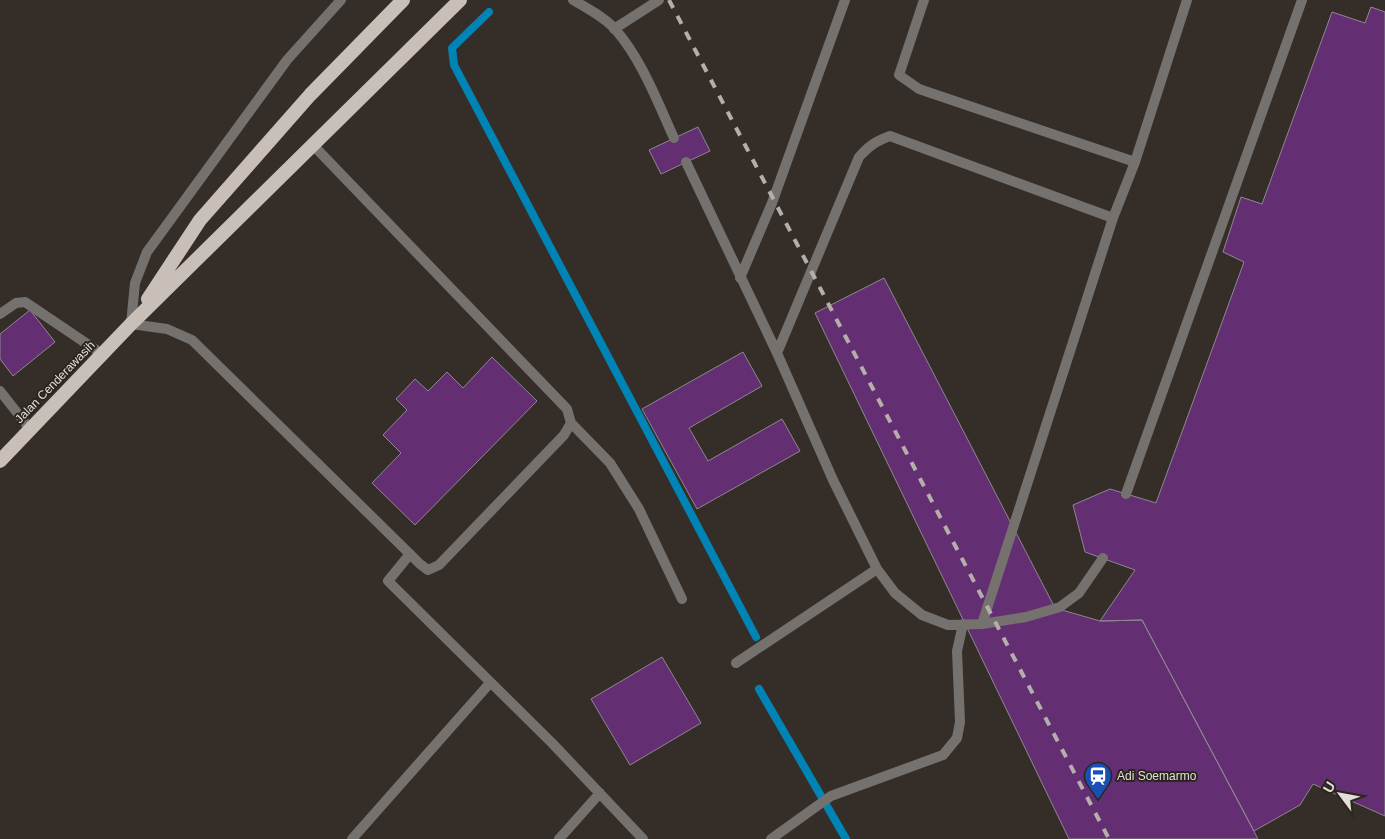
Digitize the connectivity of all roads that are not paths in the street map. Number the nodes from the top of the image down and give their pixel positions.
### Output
1 (341, 0) edge
2 (403, 0) edge
3 (460, 0) edge
4 (573, 0) edge
5 (845, 0) edge
6 (924, 0) edge
7 (1187, 0) edge
8 (1302, 0) edge
9 (652, 2) edge
10 (614, 29) junction
11 (674, 138) dead end
12 (312, 144) junction
13 (686, 162) dead end
14 (1135, 162) junction
15 (1113, 218) junction
16 (740, 278) junction
17 (0, 314) edge
18 (131, 324) junction
19 (777, 352) junction
20 (102, 354) junction
21 (0, 392) edge
22 (571, 422) junction
23 (30, 429) junction
24 (0, 461) edge
25 (1126, 494) dead end
26 (410, 554) junction
27 (1103, 558) dead end
28 (877, 569) junction
29 (682, 599) dead end
30 (962, 624) junction
31 (982, 624) junction
32 (736, 663) dead end
33 (490, 683) junction
34 (600, 793) junction
35 (352, 839) edge
36 (559, 839) edge
37 (643, 839) edge
38 (771, 839) edge

1 - 18 street
2 - 18 highway
3 - 12 highway
4 - 10 street
5 - 16 street
6 - 14 street
7 - 14 street
8 - 25 street
9 - 10 street
10 - 11 street
12 - 18 highway
12 - 22 street
13 - 16 street
14 - 15 street
15 - 19 street
15 - 31 street
16 - 19 street
17 - 20 street
18 - 20 highway, Jalan Cenderawasih
18 - 26 street
19 - 28 street
20 - 23 highway, Jalan Cenderawasih
21 - 23 street
22 - 26 street
22 - 29 street
23 - 24 highway, Jalan Cenderawasih
26 - 33 street
27 - 31 street
28 - 30 street
28 - 32 street
30 - 31 street
30 - 38 street
33 - 34 street
33 - 35 street
34 - 36 street
34 - 37 street

